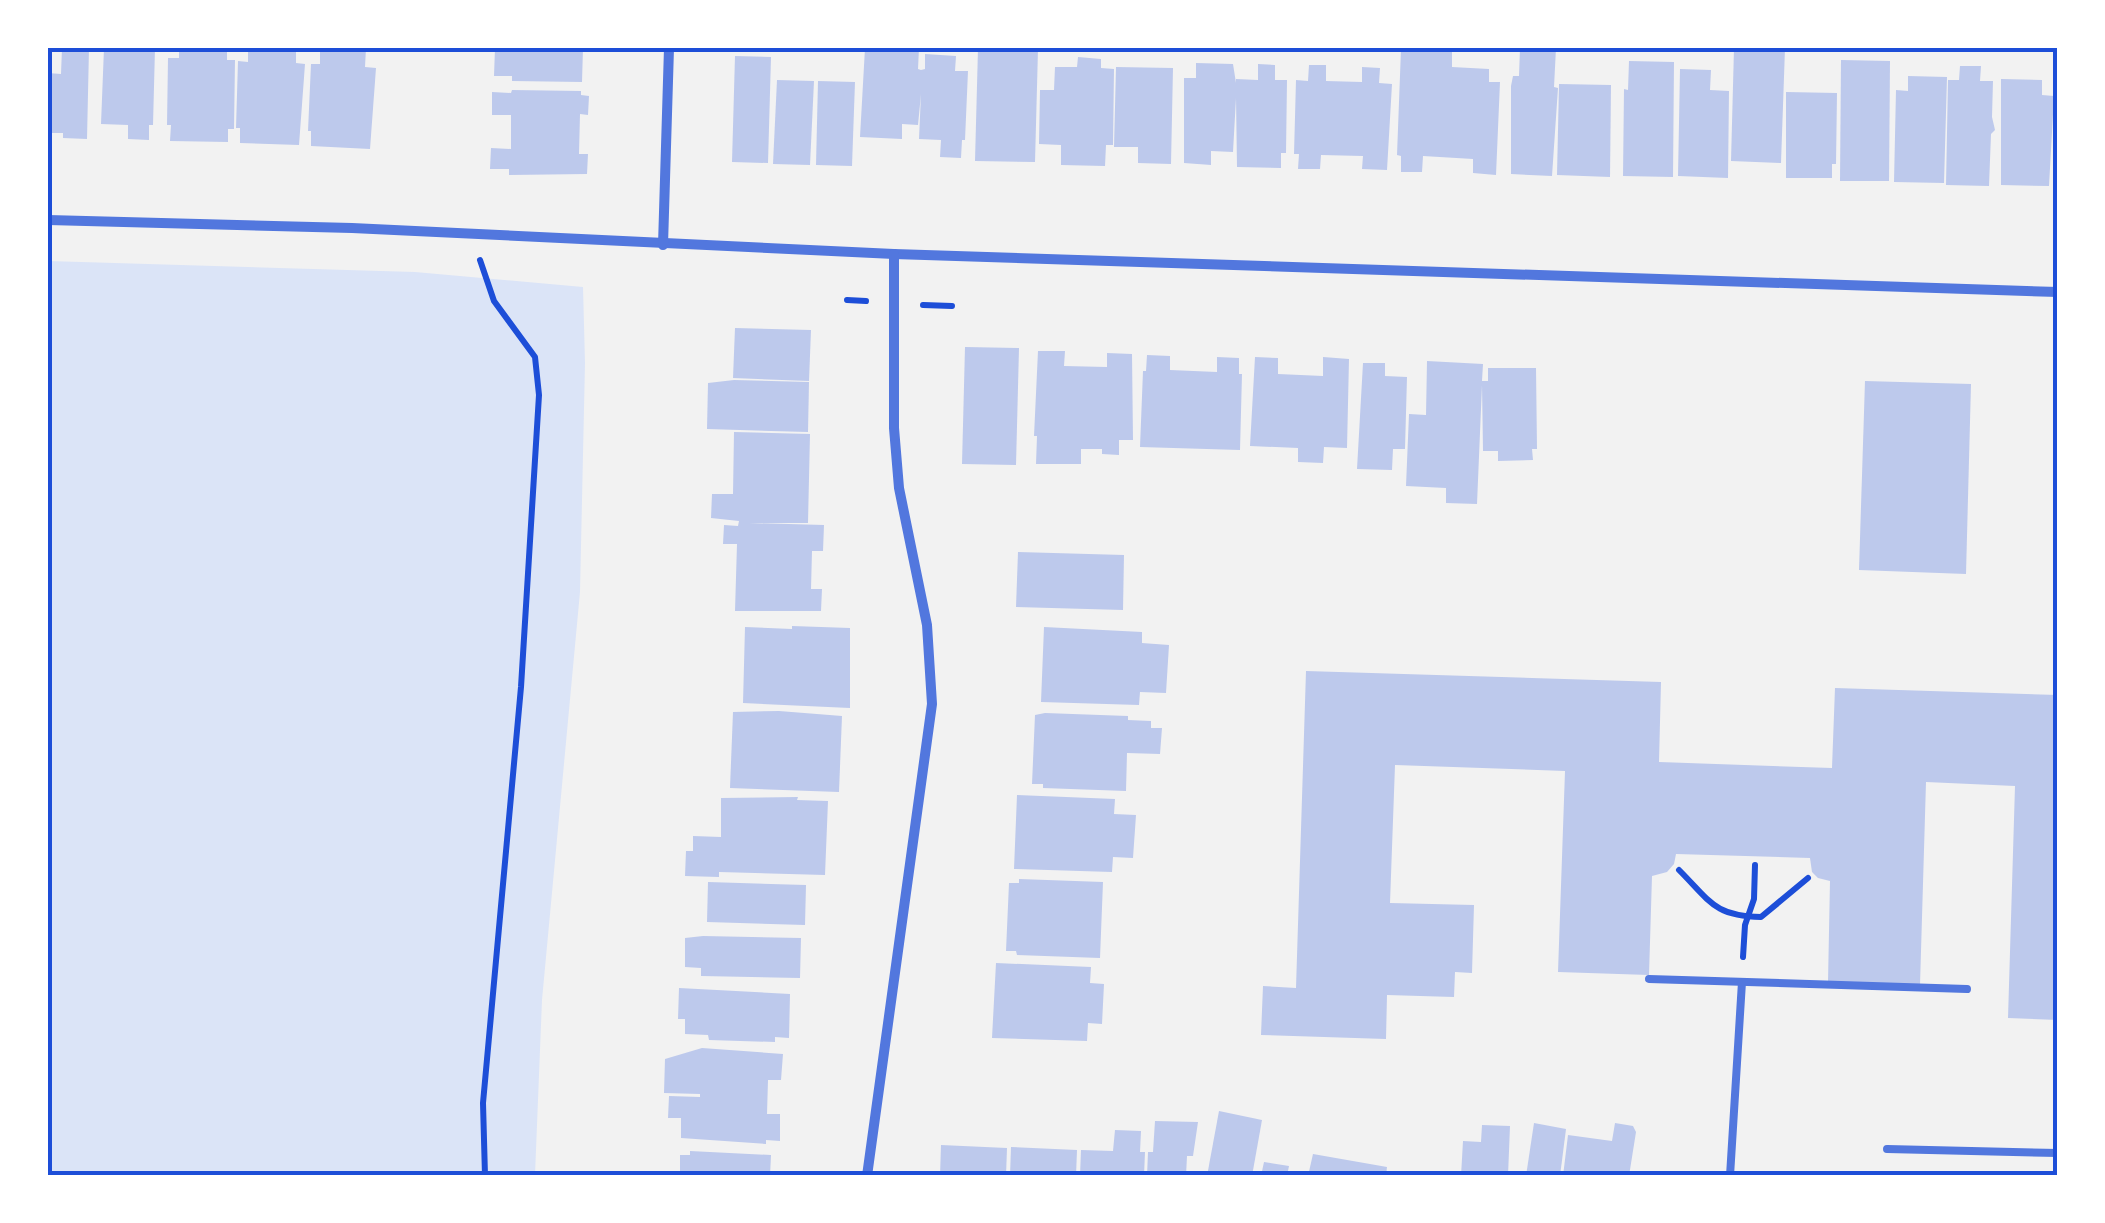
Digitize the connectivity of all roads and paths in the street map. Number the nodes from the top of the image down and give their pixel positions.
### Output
1 (669, 48) edge
2 (48, 220) edge
3 (663, 245) junction
4 (894, 254) junction
5 (484, 274) dead end
6 (2058, 292) edge
7 (1755, 865) dead end
8 (1678, 870) dead end
9 (1808, 878) dead end
10 (1750, 916) junction
11 (1649, 979) dead end
12 (1742, 982) junction
13 (1967, 990) dead end
14 (1887, 1149) dead end
15 (2058, 1153) edge
16 (485, 1176) edge
17 (867, 1176) edge
18 (1730, 1176) edge

1 - 3 street
2 - 3 street
3 - 4 street
4 - 6 street
4 - 17 street
5 - 16 path
7 - 10 path
8 - 10 path
9 - 10 path
10 - 12 path
11 - 12 lane
12 - 13 lane
12 - 18 lane
14 - 15 lane

